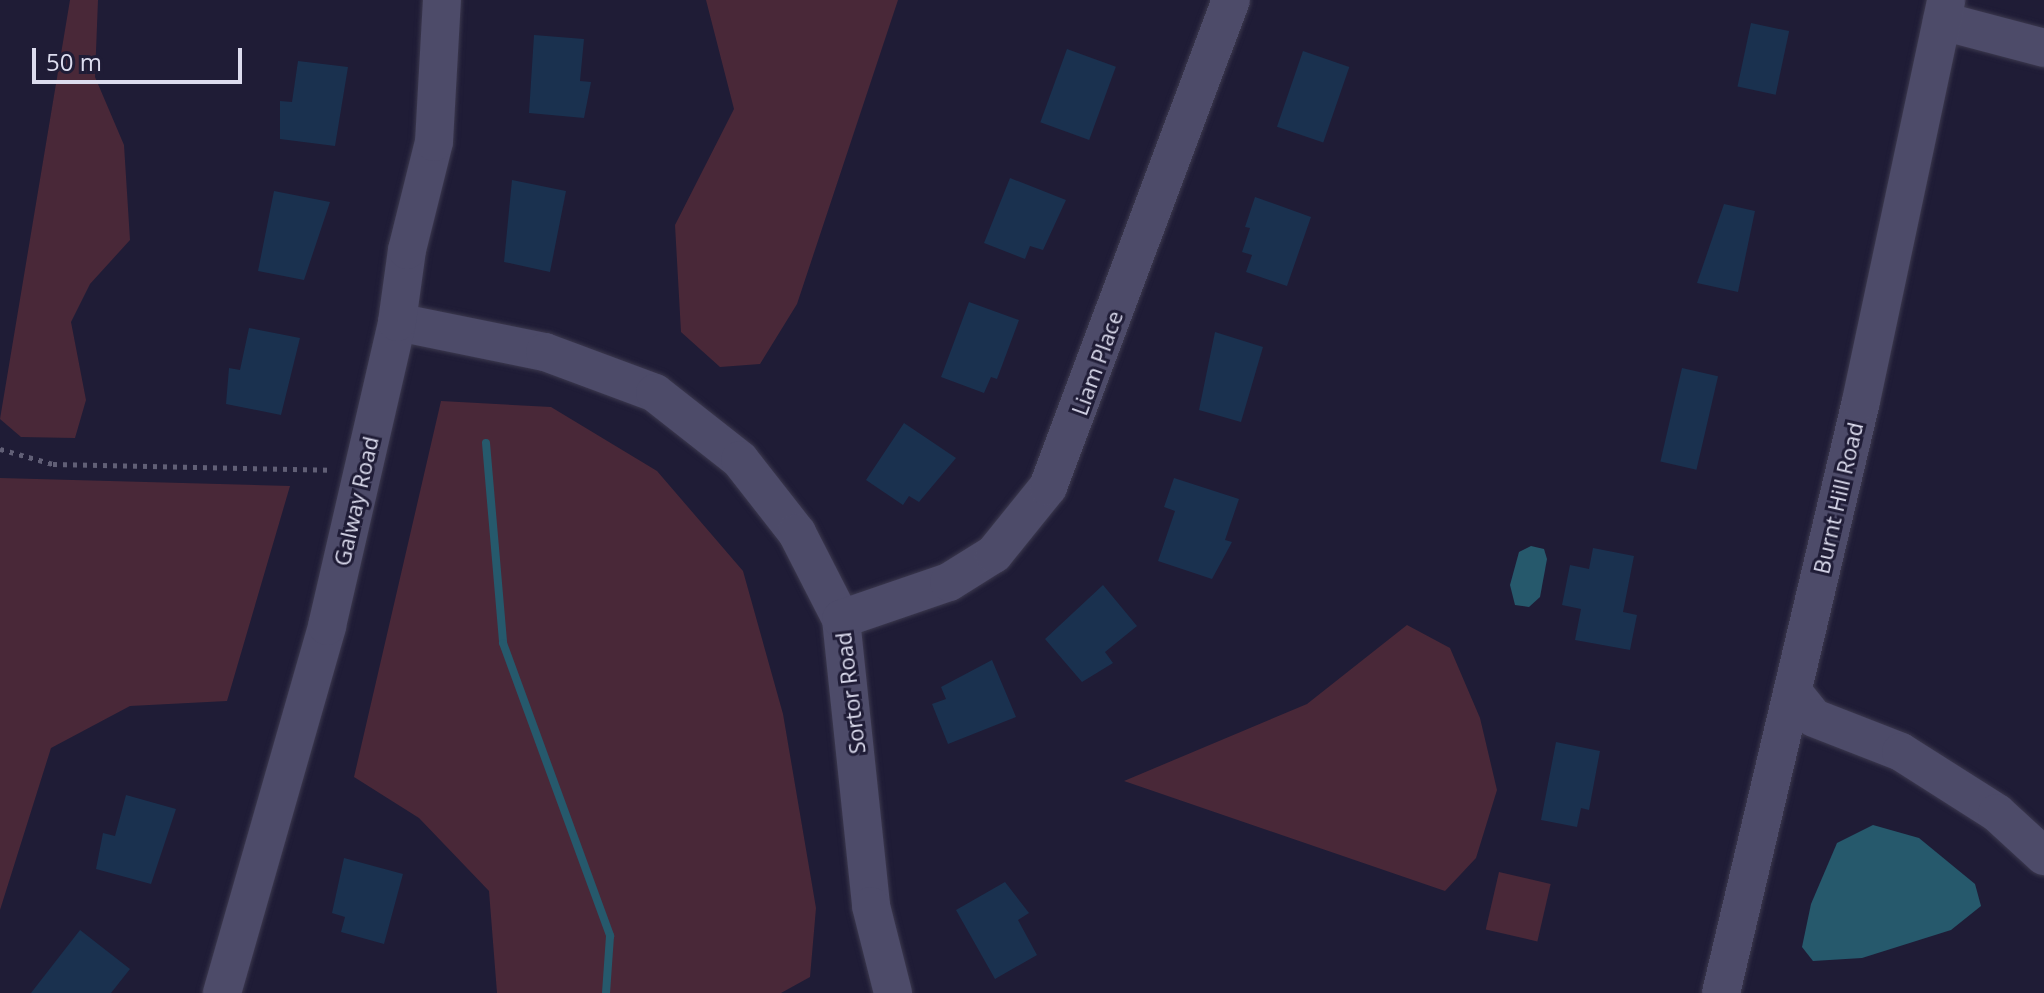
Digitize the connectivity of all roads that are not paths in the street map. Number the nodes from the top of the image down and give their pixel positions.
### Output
1 (442, 0) edge
2 (1231, 0) edge
3 (1944, 11) edge
4 (2044, 48) edge
5 (397, 322) junction
6 (841, 619) junction
7 (1793, 692) junction
8 (1782, 741) junction
9 (1917, 766) junction
10 (2044, 856) edge
11 (222, 993) edge
12 (893, 993) edge
13 (1721, 993) edge

1 - 5 street, Galway Road
2 - 6 street, Liam Place
3 - 4 street
3 - 7 street, Burnt Hill Road
5 - 6 street, Sortor Road
5 - 11 street, Galway Road
6 - 12 street, Sortor Road
7 - 8 street, Burnt Hill Road
7 - 9 street
8 - 9 street
8 - 13 street, Burnt Hill Road
9 - 10 street

